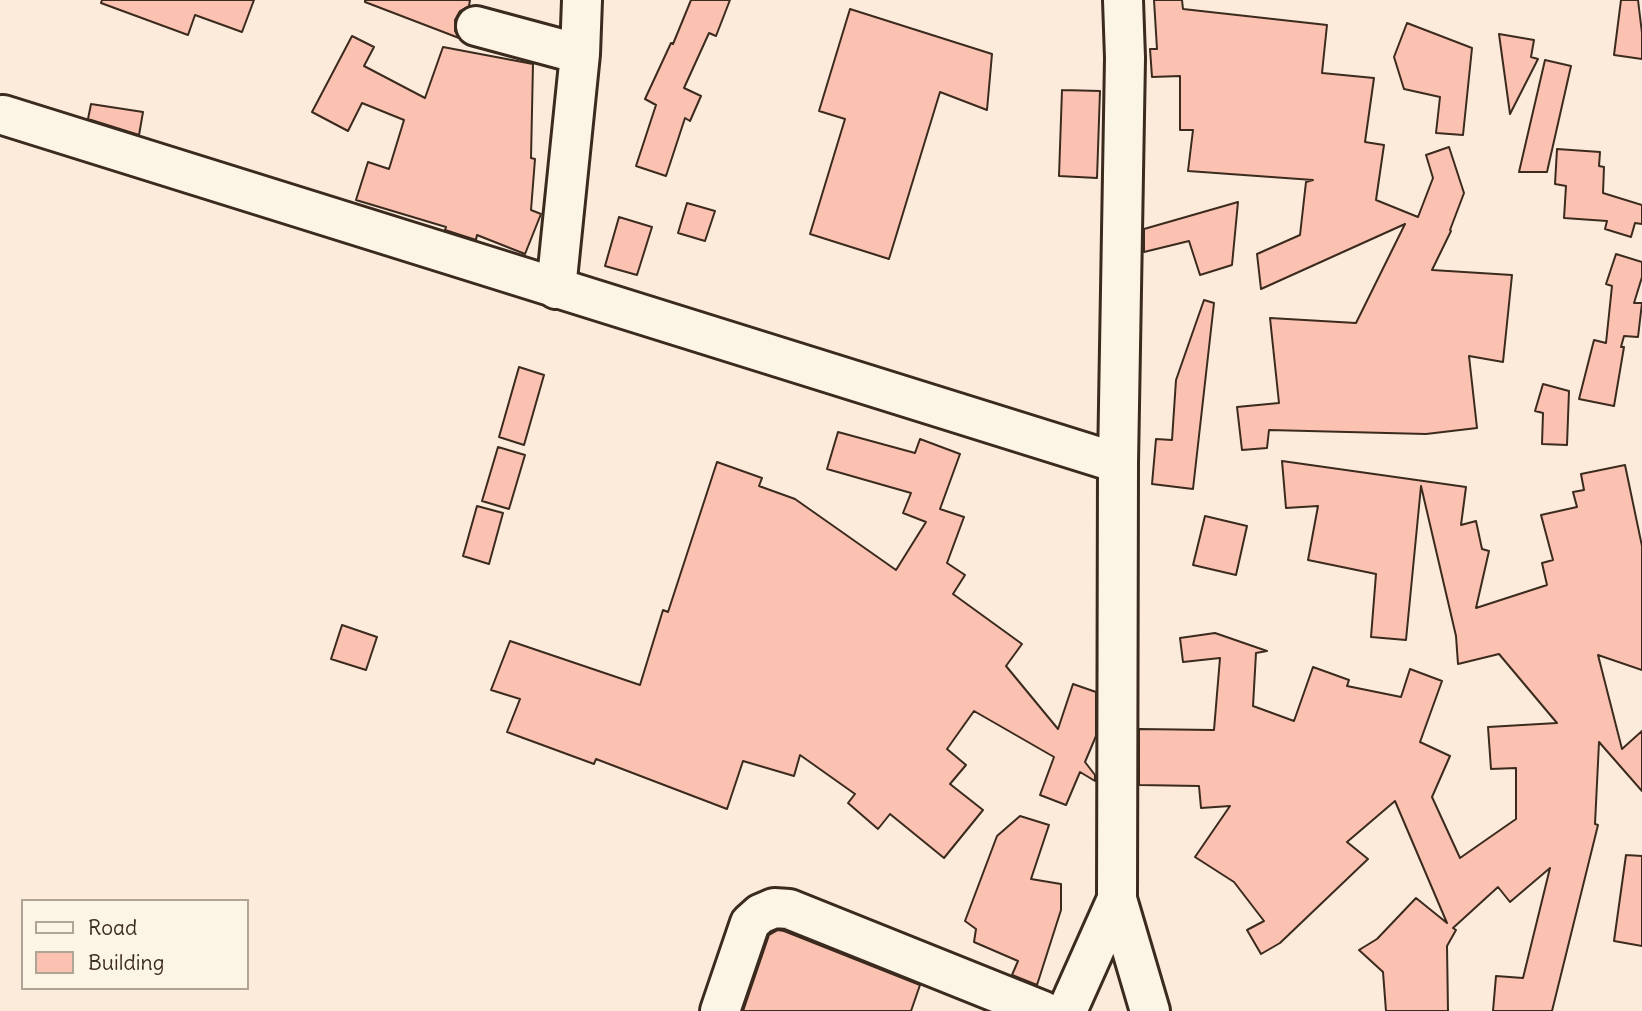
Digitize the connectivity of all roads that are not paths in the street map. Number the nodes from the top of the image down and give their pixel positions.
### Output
1 (582, 0) edge
2 (1124, 0) edge
3 (476, 26) dead end
4 (580, 54) junction
5 (2, 115) dead end
6 (556, 289) junction
7 (1118, 463) junction
8 (1117, 899) junction
9 (720, 1011) edge
10 (1043, 1011) edge
11 (1067, 1011) edge
12 (1150, 1011) edge

1 - 4 street
2 - 7 street
3 - 4 street
4 - 6 street
5 - 6 street
6 - 7 street
7 - 8 street
8 - 11 street
8 - 12 street
9 - 10 street

